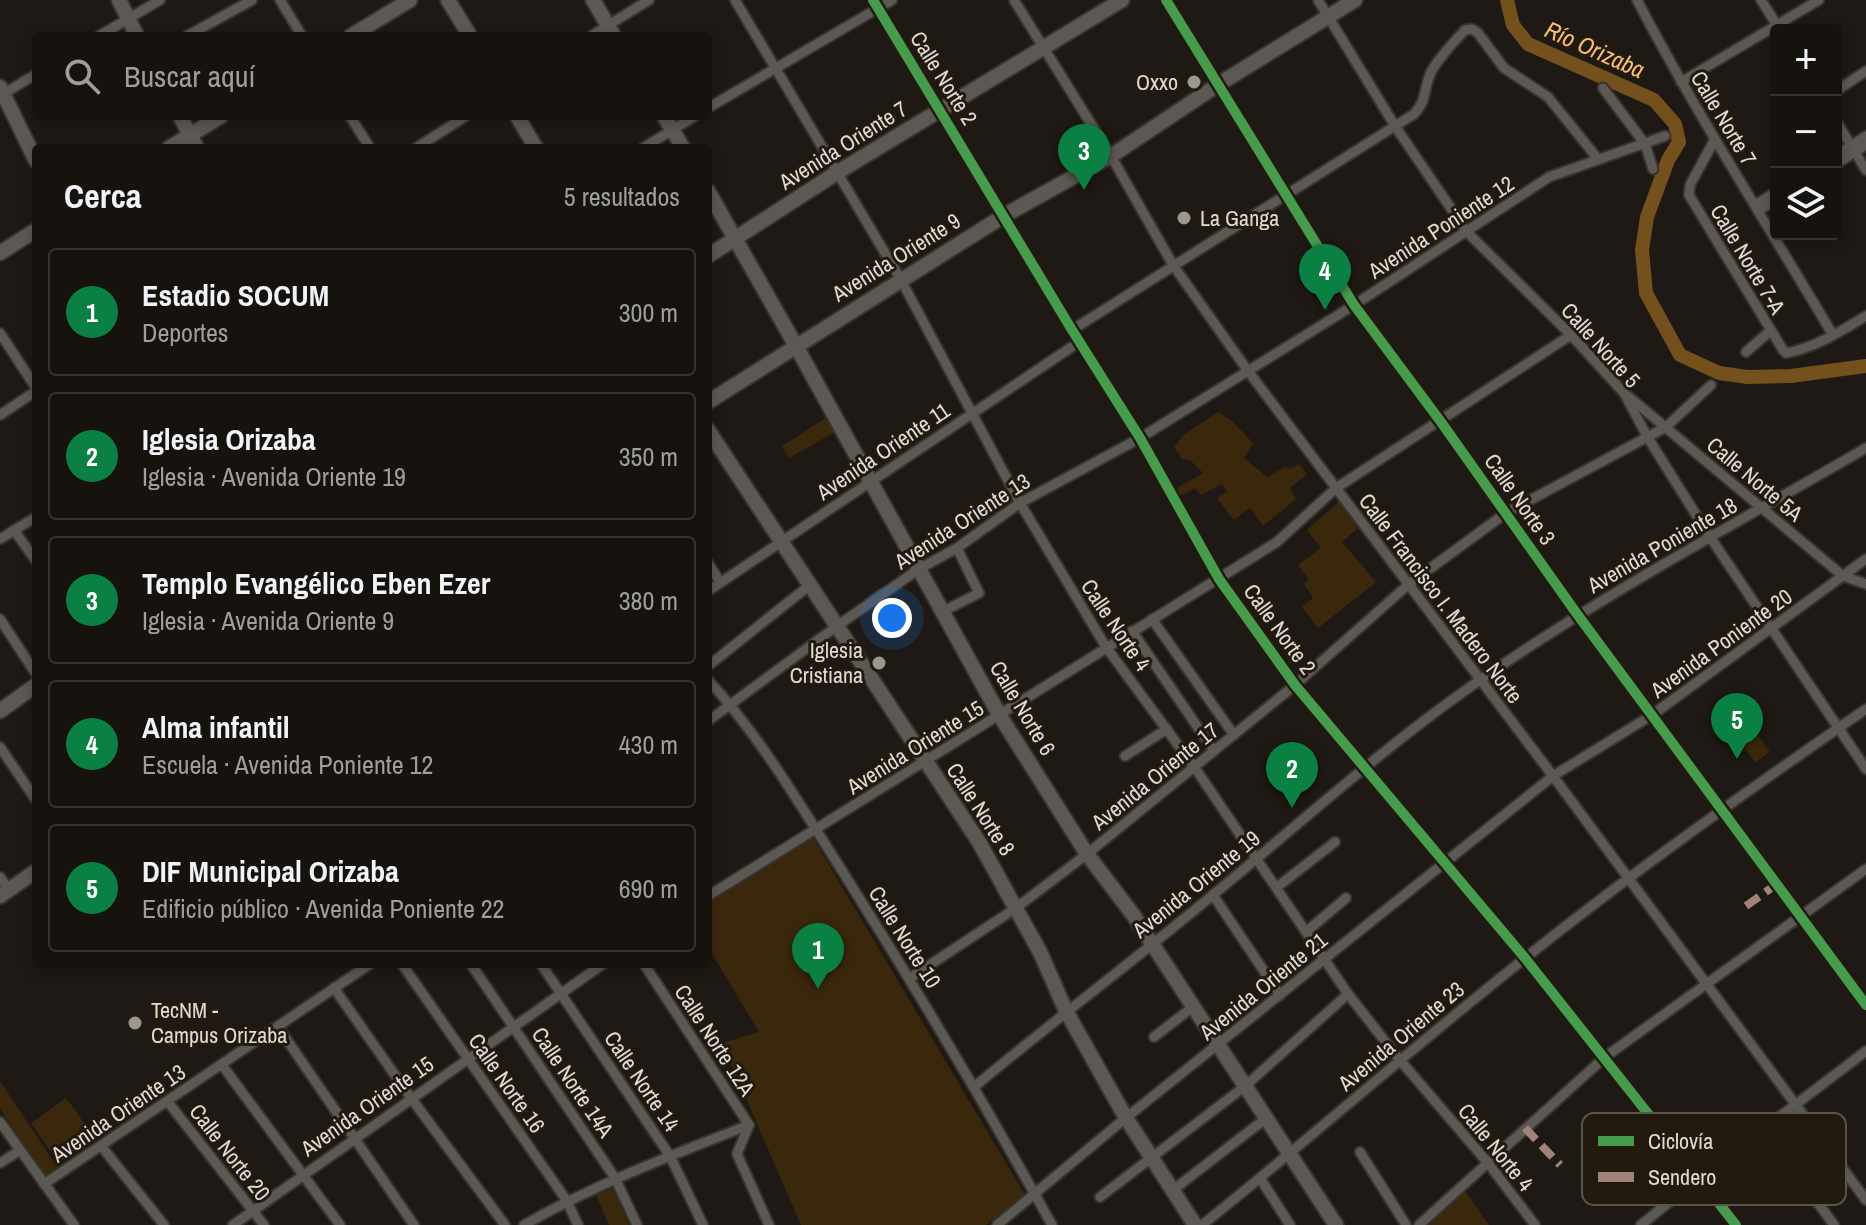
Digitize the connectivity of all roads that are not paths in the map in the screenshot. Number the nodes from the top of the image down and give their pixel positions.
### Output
1 (119, 0) edge
2 (160, 0) edge
3 (252, 0) edge
4 (280, 0) edge
5 (410, 0) edge
6 (448, 0) edge
7 (593, 0) edge
8 (649, 0) edge
9 (735, 0) edge
10 (892, 0) edge
11 (1014, 0) edge
12 (1122, 0) edge
13 (1166, 0) edge
14 (1318, 0) edge
15 (1355, 0) edge
16 (1761, 0) edge
17 (1819, 0) edge
18 (1639, 1) edge
19 (876, 4) edge
20 (1328, 17) junction
21 (128, 18) junction
22 (1776, 24) edge
23 (1784, 24) edge
24 (611, 31) edge
25 (105, 32) edge
26 (135, 32) edge
27 (194, 32) edge
28 (300, 32) edge
29 (358, 32) edge
30 (468, 32) edge
31 (1770, 32) edge
32 (1044, 50) junction
33 (775, 69) junction
34 (1866, 71) edge
35 (32, 76) edge
36 (1681, 82) junction
37 (1219, 84) junction
38 (1842, 87) edge
39 (1603, 88) dead end
40 (1, 92) edge
41 (712, 106) edge
42 (942, 111) junction
43 (182, 120) edge
44 (217, 120) edge
45 (352, 120) edge
46 (460, 120) edge
47 (519, 120) edge
48 (666, 120) edge
49 (688, 120) edge
50 (1395, 126) junction
51 (672, 129) junction
52 (1842, 131) edge
53 (1665, 136) dead end
54 (1866, 136) edge
55 (1715, 139) junction
56 (194, 142) edge
57 (368, 144) edge
58 (422, 144) edge
59 (534, 144) edge
60 (649, 144) edge
61 (681, 144) edge
62 (1645, 144) junction
63 (1866, 145) edge
64 (1853, 149) junction
65 (32, 153) edge
66 (1842, 153) edge
67 (1111, 156) junction
68 (1598, 159) junction
69 (1842, 159) edge
70 (1653, 169) dead end
71 (1866, 170) edge
72 (838, 172) junction
73 (1286, 196) junction
74 (1770, 197) edge
75 (712, 198) edge
76 (1770, 203) edge
77 (1757, 208) junction
78 (1005, 215) junction
79 (1467, 232) junction
80 (32, 233) edge
81 (736, 239) junction
82 (0, 253) edge
83 (712, 254) edge
84 (1173, 265) junction
85 (901, 280) junction
86 (1354, 305) junction
87 (1866, 316) edge
88 (1072, 330) junction
89 (1770, 331) junction
90 (0, 333) edge
91 (1571, 335) junction
92 (1833, 335) junction
93 (1079, 342) junction
94 (796, 346) junction
95 (1746, 352) dead end
96 (1248, 371) junction
97 (32, 384) edge
98 (1711, 385) dead end
99 (32, 393) edge
100 (1624, 393) junction
101 (712, 399) edge
102 (973, 411) junction
103 (0, 415) edge
104 (1441, 422) junction
105 (1666, 427) junction
106 (712, 436) edge
107 (1140, 438) junction
108 (1648, 438) junction
109 (1866, 448) edge
110 (869, 481) junction
111 (1336, 488) junction
112 (1020, 503) junction
113 (1761, 509) junction
114 (1506, 513) junction
115 (32, 519) edge
116 (14, 530) junction
117 (1710, 537) junction
118 (0, 539) edge
119 (780, 542) junction
120 (957, 548) junction
121 (32, 555) edge
122 (1866, 559) edge
123 (712, 569) edge
124 (919, 569) junction
125 (1843, 576) junction
126 (1219, 579) junction
127 (720, 582) junction
128 (1409, 584) junction
129 (1866, 584) edge
130 (810, 585) junction
131 (712, 588) edge
132 (942, 612) junction
133 (1577, 614) junction
134 (0, 619) edge
135 (1152, 619) junction
136 (837, 626) junction
137 (1770, 627) junction
138 (1132, 631) junction
139 (1106, 647) junction
140 (712, 663) edge
141 (32, 668) edge
142 (1480, 680) junction
143 (712, 684) edge
144 (1295, 685) junction
145 (32, 688) edge
146 (731, 705) junction
147 (1866, 709) edge
148 (0, 711) edge
149 (1652, 715) junction
150 (1000, 716) junction
151 (712, 718) edge
152 (1838, 728) junction
153 (1167, 729) junction
154 (1234, 735) junction
155 (0, 747) edge
156 (1214, 751) junction
157 (1125, 756) dead end
158 (924, 762) junction
159 (1195, 768) junction
160 (1364, 769) junction
161 (1866, 769) edge
162 (1553, 776) junction
163 (32, 794) edge
164 (1723, 812) junction
165 (816, 830) junction
166 (1335, 842) dead end
167 (1087, 854) junction
168 (1256, 859) junction
169 (1445, 861) junction
170 (1866, 869) edge
171 (32, 874) edge
172 (0, 877) edge
173 (1627, 879) junction
174 (1277, 887) junction
175 (712, 891) edge
176 (4, 893) edge
177 (1213, 895) junction
178 (1346, 898) dead end
179 (1016, 908) junction
180 (1800, 917) junction
181 (1306, 932) junction
182 (1152, 943) junction
183 (1525, 958) junction
184 (1325, 960) junction
185 (364, 968) edge
186 (405, 968) edge
187 (474, 968) edge
188 (544, 968) edge
189 (597, 968) edge
190 (647, 968) edge
191 (910, 978) junction
192 (1707, 985) junction
193 (334, 988) junction
194 (561, 992) junction
195 (1348, 994) junction
196 (1280, 995) junction
197 (1866, 1005) edge
198 (1194, 1006) junction
199 (1066, 1011) junction
200 (514, 1026) junction
201 (278, 1027) junction
202 (1154, 1037) dead end
203 (1218, 1044) junction
204 (1866, 1051) edge
205 (1605, 1057) junction
206 (468, 1059) junction
207 (1399, 1059) junction
208 (222, 1065) junction
209 (974, 1087) junction
210 (1244, 1087) junction
211 (411, 1098) junction
212 (168, 1102) junction
213 (1795, 1105) junction
214 (1649, 1113) edge
215 (1784, 1113) edge
216 (1801, 1113) edge
217 (1126, 1118) junction
218 (1265, 1119) junction
219 (0, 1122) edge
220 (749, 1125) junction
221 (354, 1138) junction
222 (102, 1147) junction
223 (19, 1151) junction
224 (1360, 1152) dead end
225 (1289, 1154) junction
226 (670, 1156) junction
227 (1153, 1158) junction
228 (0, 1163) edge
229 (1488, 1163) junction
230 (303, 1173) junction
231 (1846, 1173) edge
232 (615, 1178) junction
233 (1260, 1178) junction
234 (44, 1184) junction
235 (1173, 1190) junction
236 (1034, 1192) junction
237 (1100, 1197) dead end
238 (1866, 1200) edge
239 (567, 1201) junction
240 (1666, 1205) edge
241 (1721, 1205) edge
242 (1819, 1205) edge
243 (252, 1211) junction
244 (74, 1225) edge
245 (164, 1225) edge
246 (233, 1225) edge
247 (264, 1225) edge
248 (340, 1225) edge
249 (414, 1225) edge
250 (505, 1225) edge
251 (524, 1225) edge
252 (578, 1225) edge
253 (637, 1225) edge
254 (703, 1225) edge
255 (769, 1225) edge
256 (997, 1225) edge
257 (1052, 1225) edge
258 (1195, 1225) edge
259 (1202, 1225) edge
260 (1290, 1225) edge
261 (1336, 1225) edge
262 (1406, 1225) edge
263 (1419, 1225) edge
264 (1535, 1225) edge
265 (1641, 1225) edge
266 (1736, 1225) edge
267 (1834, 1225) edge

1 - 21 street
2 - 21 street
3 - 27 street
4 - 28 street
5 - 29 street
6 - 30 street
7 - 24 street
8 - 24 street
9 - 33 street, Calle Norte 4
10 - 19 street
11 - 32 street, Calle Francisco I. Madero Norte
12 - 32 street, Avenida Oriente 7
13 - 37 street, Calle Norte 3
14 - 20 street, Calle Norte 5
15 - 20 street, Avenida Oriente 9
16 - 22 street
17 - 23 street
18 - 36 street, Calle Norte 7
19 - 33 street
19 - 42 street, Calle Norte 2
20 - 37 street, Avenida Oriente 9
20 - 50 street, Calle Norte 5
21 - 25 street
21 - 26 street
31 - 36 street
32 - 42 street, Avenida Oriente 7
32 - 67 street, Calle Francisco I. Madero Norte
33 - 41 street
33 - 72 street, Calle Norte 4
34 - 38 street
35 - 40 street
36 - 55 street, Calle Norte 7
37 - 67 street, Avenida Oriente 9
37 - 73 street, Calle Norte 3
39 - 62 street
40 - 65 street
42 - 72 street, Avenida Oriente 7
42 - 78 street, Calle Norte 2
43 - 56 street
44 - 56 street
45 - 57 street
46 - 58 street
47 - 59 street
48 - 51 street
49 - 51 street
50 - 68 street
50 - 73 street
50 - 79 street, Calle Norte 5
51 - 60 street
51 - 61 street
52 - 64 street
53 - 62 street, Avenida Poniente 12
54 - 64 street
55 - 77 street, Calle Norte 7
55 - 89 street, Calle Norte 7-A
62 - 68 street, Avenida Poniente 12
62 - 70 street
63 - 64 street
64 - 66 street
64 - 69 street
64 - 71 street
67 - 78 street, Avenida Oriente 9
67 - 84 street, Calle Francisco I. Madero Norte
68 - 79 street, Avenida Poniente 12
72 - 81 street, Avenida Oriente 7
72 - 85 street, Calle Norte 4
73 - 84 street
73 - 86 street, Calle Norte 3
74 - 77 street
75 - 81 street, Calle Norte 6
76 - 77 street
77 - 92 street, Calle Norte 7
78 - 85 street, Avenida Oriente 9
78 - 88 street, Calle Norte 2
79 - 86 street, Avenida Poniente 12
79 - 91 street, Calle Norte 5
80 - 82 street
81 - 83 street, Avenida Oriente 7
81 - 94 street, Calle Norte 6
84 - 88 street
84 - 96 street, Calle Francisco I. Madero Norte
85 - 94 street, Avenida Oriente 9
85 - 102 street, Calle Norte 4
86 - 96 street, Avenida Poniente 12
86 - 104 street, Calle Norte 3
87 - 92 street
88 - 93 street, Calle Norte 2
89 - 92 street, Calle Norte 7-A
89 - 95 street
90 - 97 street
91 - 100 street, Calle Norte 5
91 - 104 street, Avenida Oriente 15
93 - 102 street, Avenida Oriente 11
93 - 107 street, Calle Norte 2
94 - 101 street, Avenida Oriente 9
94 - 110 street, Calle Norte 6
96 - 107 street, Avenida Oriente 13
96 - 111 street, Calle Francisco I. Madero Norte
98 - 105 street, Avenida Oriente 17
99 - 103 street
100 - 105 street, Calle Norte 5A
100 - 108 street, Calle Norte 5
102 - 110 street, Avenida Oriente 11
102 - 112 street, Calle Norte 4
104 - 111 street, Avenida Oriente 15
104 - 114 street, Calle Norte 3
105 - 108 street, Avenida Oriente 17
105 - 113 street, Calle Norte 5A
106 - 119 street, Calle Norte 8
107 - 112 street, Avenida Oriente 13
107 - 126 street, Calle Norte 2
108 - 114 street, Avenida Oriente 17
108 - 117 street, Calle Norte 5
109 - 113 street, Avenida Poniente 18
110 - 119 street, Avenida Oriente 11
110 - 124 street, Calle Norte 6
111 - 126 street, Avenida Oriente 15
111 - 128 street, Calle Francisco I. Madero Norte
112 - 120 street, Avenida Oriente 13
112 - 139 street, Calle Norte 4
113 - 117 street, Avenida Poniente 18
113 - 125 street, Calle Norte 5A
114 - 128 street, Avenida Oriente 17
114 - 133 street, Calle Norte 3
115 - 116 street
116 - 118 street
116 - 121 street
117 - 133 street, Avenida Poniente 18
117 - 137 street, Calle Norte 5
119 - 127 street, Avenida Oriente 11
119 - 130 street, Calle Norte 8
120 - 124 street, Avenida Oriente 13
120 - 132 street
122 - 125 street, Avenida Poniente 20
123 - 127 street
124 - 132 street, Calle Norte 6
124 - 136 street, Avenida Oriente 13
125 - 129 street, Calle Norte 5A
125 - 137 street, Avenida Poniente 20
126 - 135 street, Avenida Oriente 15
126 - 144 street, Calle Norte 2
127 - 131 street, Avenida Oriente 11
128 - 142 street, Calle Francisco I. Madero Norte
128 - 144 street, Avenida Oriente 17
130 - 136 street, Calle Norte 8
130 - 140 street
132 - 150 street, Calle Norte 6
133 - 142 street, Avenida Poniente 18
133 - 149 street, Calle Norte 3
134 - 141 street
135 - 138 street, Avenida Oriente 15
135 - 154 street
136 - 146 street, Avenida Oriente 13
136 - 158 street, Calle Norte 8
137 - 149 street, Avenida Poniente 20
137 - 152 street, Calle Norte 5
138 - 139 street, Avenida Oriente 15
138 - 156 street
139 - 150 street, Avenida Oriente 15
139 - 153 street, Calle Norte 4
142 - 160 street, Avenida Oriente 19
142 - 162 street, Calle Francisco I. Madero Norte
143 - 146 street, Calle Norte 10
144 - 154 street, Avenida Oriente 17
144 - 160 street, Calle Norte 2
145 - 148 street
146 - 151 street, Avenida Oriente 13
146 - 165 street, Calle Norte 10
147 - 152 street, Avenida Oriente 23
149 - 162 street, Avenida Poniente 20
149 - 164 street, Calle Norte 3
150 - 158 street, Avenida Oriente 15
150 - 167 street, Calle Norte 6
152 - 161 street, Calle Norte 5
152 - 164 street, Avenida Oriente 23
153 - 157 street
153 - 159 street, Calle Norte 4
154 - 156 street, Avenida Oriente 17
155 - 163 street
156 - 159 street, Avenida Oriente 17
158 - 165 street, Avenida Oriente 15
158 - 179 street, Calle Norte 8
159 - 167 street, Avenida Oriente 17
159 - 168 street, Calle Norte 4
160 - 168 street, Avenida Oriente 19
160 - 169 street, Calle Norte 2
162 - 169 street, Avenida Oriente 21
162 - 173 street, Calle Francisco I. Madero Norte
164 - 173 street, Avenida Oriente 23
164 - 180 street, Calle Norte 3
165 - 175 street, Avenida Oriente 15
165 - 191 street, Calle Norte 10
166 - 174 street
167 - 179 street, Avenida Oriente 17
167 - 182 street, Calle Norte 6
168 - 174 street, Calle Norte 4
168 - 177 street, Avenida Oriente 19
169 - 183 street, Calle Norte 2
169 - 184 street, Avenida Oriente 21
170 - 180 street
171 - 176 street
172 - 176 street
173 - 183 street, Avenida Oriente 23
173 - 192 street, Calle Francisco I. Madero Norte
174 - 181 street, Calle Norte 4
177 - 182 street, Avenida Oriente 19
177 - 196 street
178 - 181 street
179 - 191 street, Avenida Oriente 17
179 - 199 street, Calle Norte 8
180 - 192 street
180 - 197 street, Calle Norte 3
181 - 184 street, Calle Norte 4
182 - 198 street, Calle Norte 6
182 - 199 street, Avenida Oriente 19
183 - 205 street, Calle Norte 2
183 - 207 street, Avenida Oriente 23
184 - 195 street, Calle Norte 4
184 - 196 street, Avenida Oriente 21
185 - 193 street, Avenida Oriente 13
186 - 206 street, Calle Norte 16
187 - 200 street, Calle Norte 14A
188 - 194 street, Calle Norte 14
189 - 194 street, Avenida Oriente 15
190 - 220 street, Calle Norte 12A
191 - 209 street, Calle Norte 10
192 - 205 street
192 - 213 street, Calle Francisco I. Madero Norte
193 - 201 street, Avenida Oriente 13
193 - 211 street
194 - 200 street, Avenida Oriente 15
194 - 226 street, Calle Norte 14
195 - 207 street, Calle Norte 4
195 - 210 street
196 - 203 street, Avenida Oriente 21
198 - 202 street
198 - 203 street, Calle Norte 6
199 - 209 street, Avenida Oriente 19
199 - 217 street, Calle Norte 8
200 - 206 street, Avenida Oriente 15
200 - 232 street, Calle Norte 14A
201 - 208 street, Avenida Oriente 13
201 - 221 street
203 - 210 street, Calle Norte 6
203 - 217 street, Avenida Oriente 21
204 - 213 street
205 - 214 street, Calle Norte 2
205 - 229 street
206 - 211 street, Avenida Oriente 15
206 - 239 street, Calle Norte 16
207 - 225 street, Avenida Oriente 23
207 - 229 street, Calle Norte 4
208 - 212 street, Avenida Oriente 13
208 - 230 street
209 - 236 street, Calle Norte 10
210 - 218 street, Calle Norte 6
210 - 227 street
211 - 221 street, Avenida Oriente 15
211 - 250 street
212 - 222 street, Avenida Oriente 13
212 - 243 street, Calle Norte 20
213 - 215 street
213 - 216 street, Calle Francisco I. Madero Norte
217 - 227 street, Calle Norte 8
217 - 236 street, Avenida Oriente 21
218 - 225 street, Calle Norte 6
218 - 235 street
219 - 223 street
220 - 226 street
220 - 255 street, Calle Norte 12A
221 - 230 street, Avenida Oriente 15
221 - 249 street
222 - 234 street, Avenida Oriente 13
222 - 245 street
223 - 228 street, Avenida Oriente 13
223 - 234 street
224 - 262 street
225 - 233 street, Avenida Oriente 23
225 - 261 street, Calle Norte 6
226 - 232 street
226 - 254 street, Calle Norte 14
227 - 235 street, Calle Norte 8
227 - 237 street
229 - 263 street
229 - 264 street, Calle Norte 4
230 - 243 street, Avenida Oriente 15
230 - 248 street
231 - 238 street, Calle Francisco I. Madero Norte
232 - 239 street
232 - 253 street, Calle Norte 14A
233 - 259 street, Avenida Oriente 23
233 - 260 street
234 - 244 street
235 - 258 street, Calle Norte 8
236 - 256 street, Avenida Oriente 21
236 - 257 street, Calle Norte 10
239 - 251 street
239 - 252 street, Calle Norte 16
240 - 265 street
241 - 266 street, Calle Norte 2
242 - 267 street
243 - 246 street, Avenida Oriente 15
243 - 247 street, Calle Norte 20

